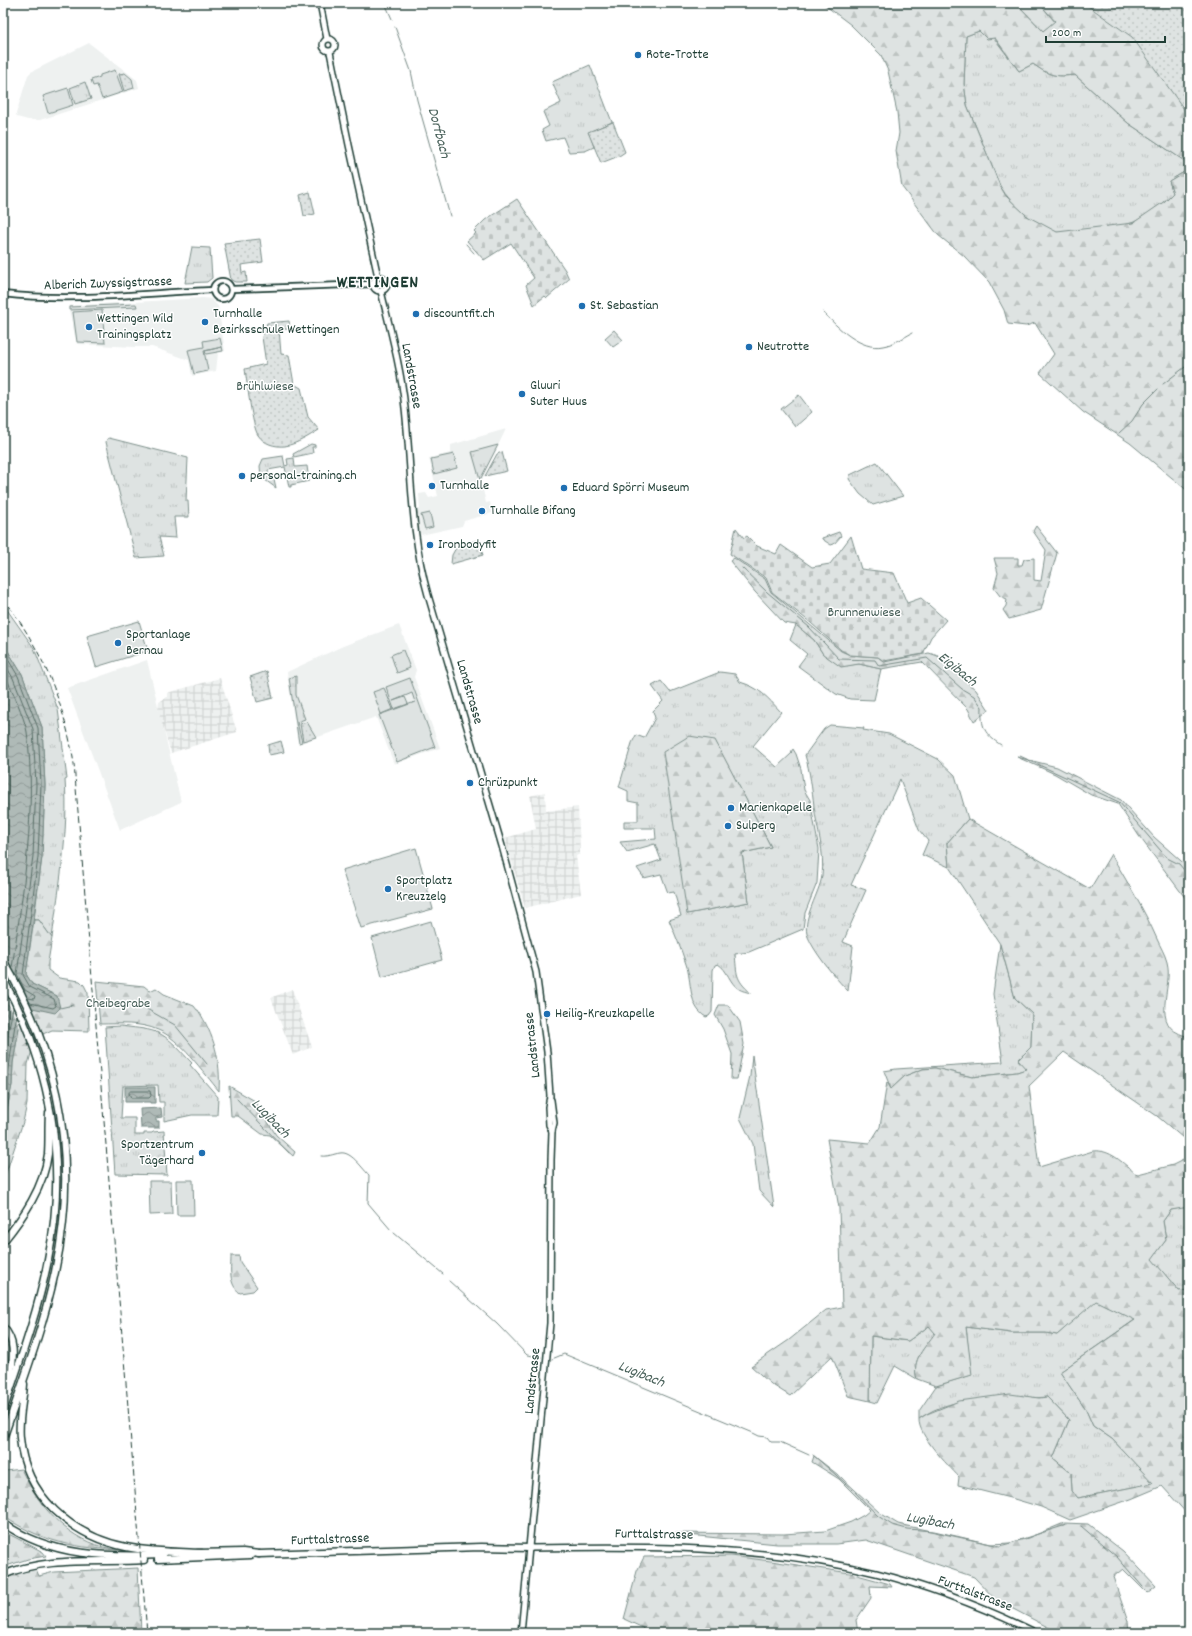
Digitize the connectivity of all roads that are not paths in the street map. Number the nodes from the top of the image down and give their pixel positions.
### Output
1 (320, 3) edge
2 (327, 39) junction
3 (330, 52) junction
4 (378, 277) junction
5 (373, 284) junction
6 (232, 289) junction
7 (213, 290) junction
8 (381, 291) junction
9 (3, 294) edge
10 (3, 960) edge
11 (3, 979) edge
12 (49, 1102) junction
13 (3, 1242) edge
14 (3, 1327) edge
15 (25, 1375) junction
16 (8, 1396) junction
17 (3, 1411) edge
18 (3, 1439) edge
19 (3, 1525) edge
20 (530, 1548) junction
21 (202, 1553) junction
22 (258, 1554) junction
23 (149, 1559) junction
24 (3, 1575) edge
25 (521, 1633) edge
26 (1037, 1633) edge

1 - 2 main road
2 - 3 main road
2 - 3 main road
3 - 4 main road
4 - 5 main road
4 - 8 main road
5 - 6 street
5 - 8 main road
6 - 7 street
6 - 7 street
7 - 9 street, Alberich Zwyssigstrasse
8 - 20 main road, Landstrasse
10 - 15 highway
11 - 12 highway
12 - 13 highway
12 - 16 highway
14 - 16 highway
15 - 18 highway
15 - 21 highway
16 - 17 highway
19 - 21 highway
19 - 23 highway
20 - 22 highway, Furttalstrasse
20 - 25 main road, Landstrasse
20 - 26 main road, Furttalstrasse
21 - 22 highway
22 - 23 highway
23 - 24 highway

